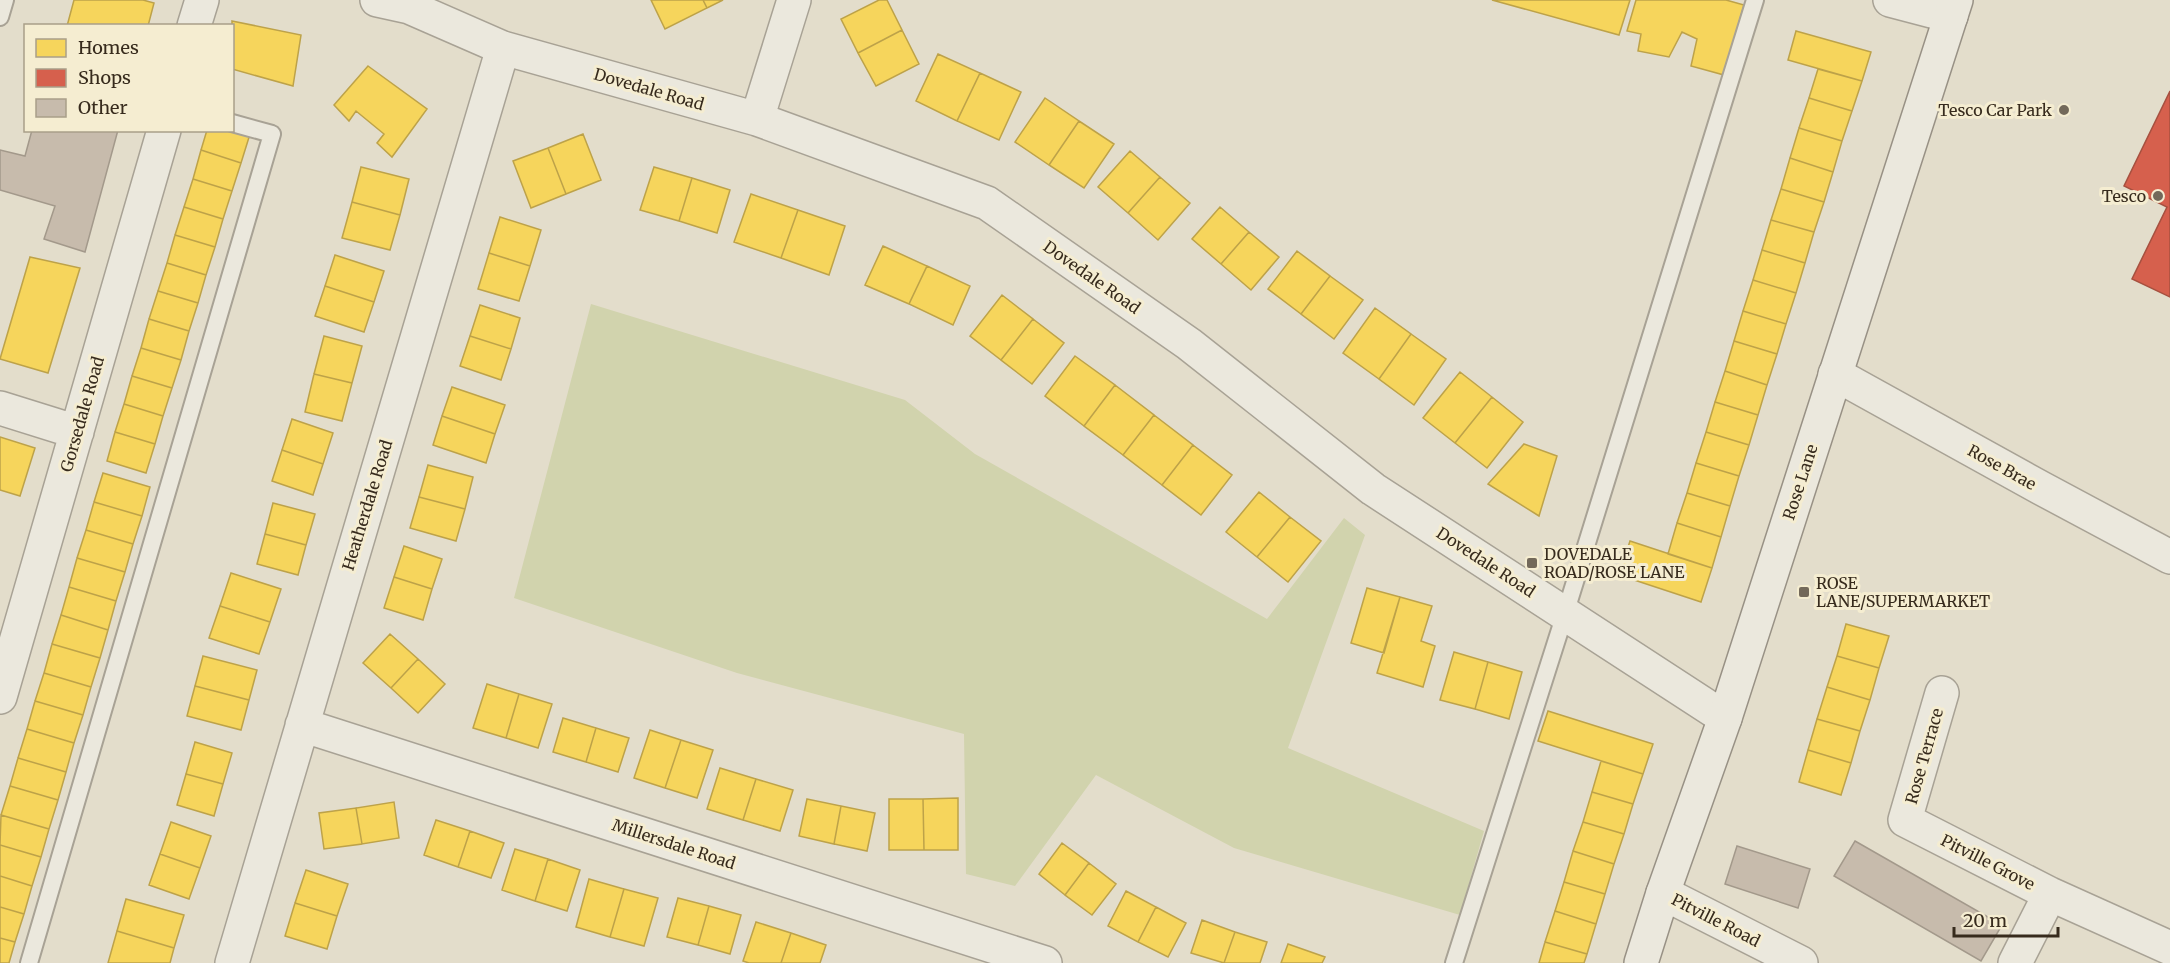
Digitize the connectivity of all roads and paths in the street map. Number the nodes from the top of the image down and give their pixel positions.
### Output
1 (4, 0) edge
2 (201, 0) edge
3 (377, 0) edge
4 (794, 0) edge
5 (1755, 0) edge
6 (1890, 0) edge
7 (1954, 8) edge
8 (0, 17) edge
9 (195, 24) edge
10 (503, 48) junction
11 (757, 119) junction
12 (234, 124) edge
13 (163, 132) edge
14 (1835, 374) junction
15 (0, 408) edge
16 (77, 432) junction
17 (2170, 557) edge
18 (1565, 614) junction
19 (1942, 693) dead end
20 (0, 697) edge
21 (1725, 718) junction
22 (302, 725) junction
23 (1905, 820) joint
24 (1663, 893) junction
25 (2050, 894) junction
26 (2170, 948) edge
27 (29, 963) edge
28 (231, 963) edge
29 (1045, 963) edge
30 (1454, 963) edge
31 (1641, 963) edge
32 (1801, 963) edge
33 (2015, 963) edge

1 - 8 lane
2 - 9 street
3 - 10 street, Dovedale Road
4 - 11 street
5 - 18 lane
6 - 7 street
7 - 14 street, Rose Lane
10 - 11 street, Dovedale Road
10 - 22 street, Heatherdale Road
11 - 18 street, Dovedale Road
12 - 27 lane
13 - 16 street, Gorsedale Road
14 - 17 street, Rose Brae
14 - 21 street, Rose Lane
15 - 16 street
16 - 20 street, Gorsedale Road
18 - 21 street, Dovedale Road
18 - 30 lane
19 - 23 street, Rose Terrace
21 - 24 street, Rose Lane
22 - 28 street, Heatherdale Road
22 - 29 street, Millersdale Road
23 - 25 street, Pitville Grove
24 - 31 street, Rose Lane
24 - 32 street, Pitville Road
25 - 26 street, Pitville Grove
25 - 33 street

